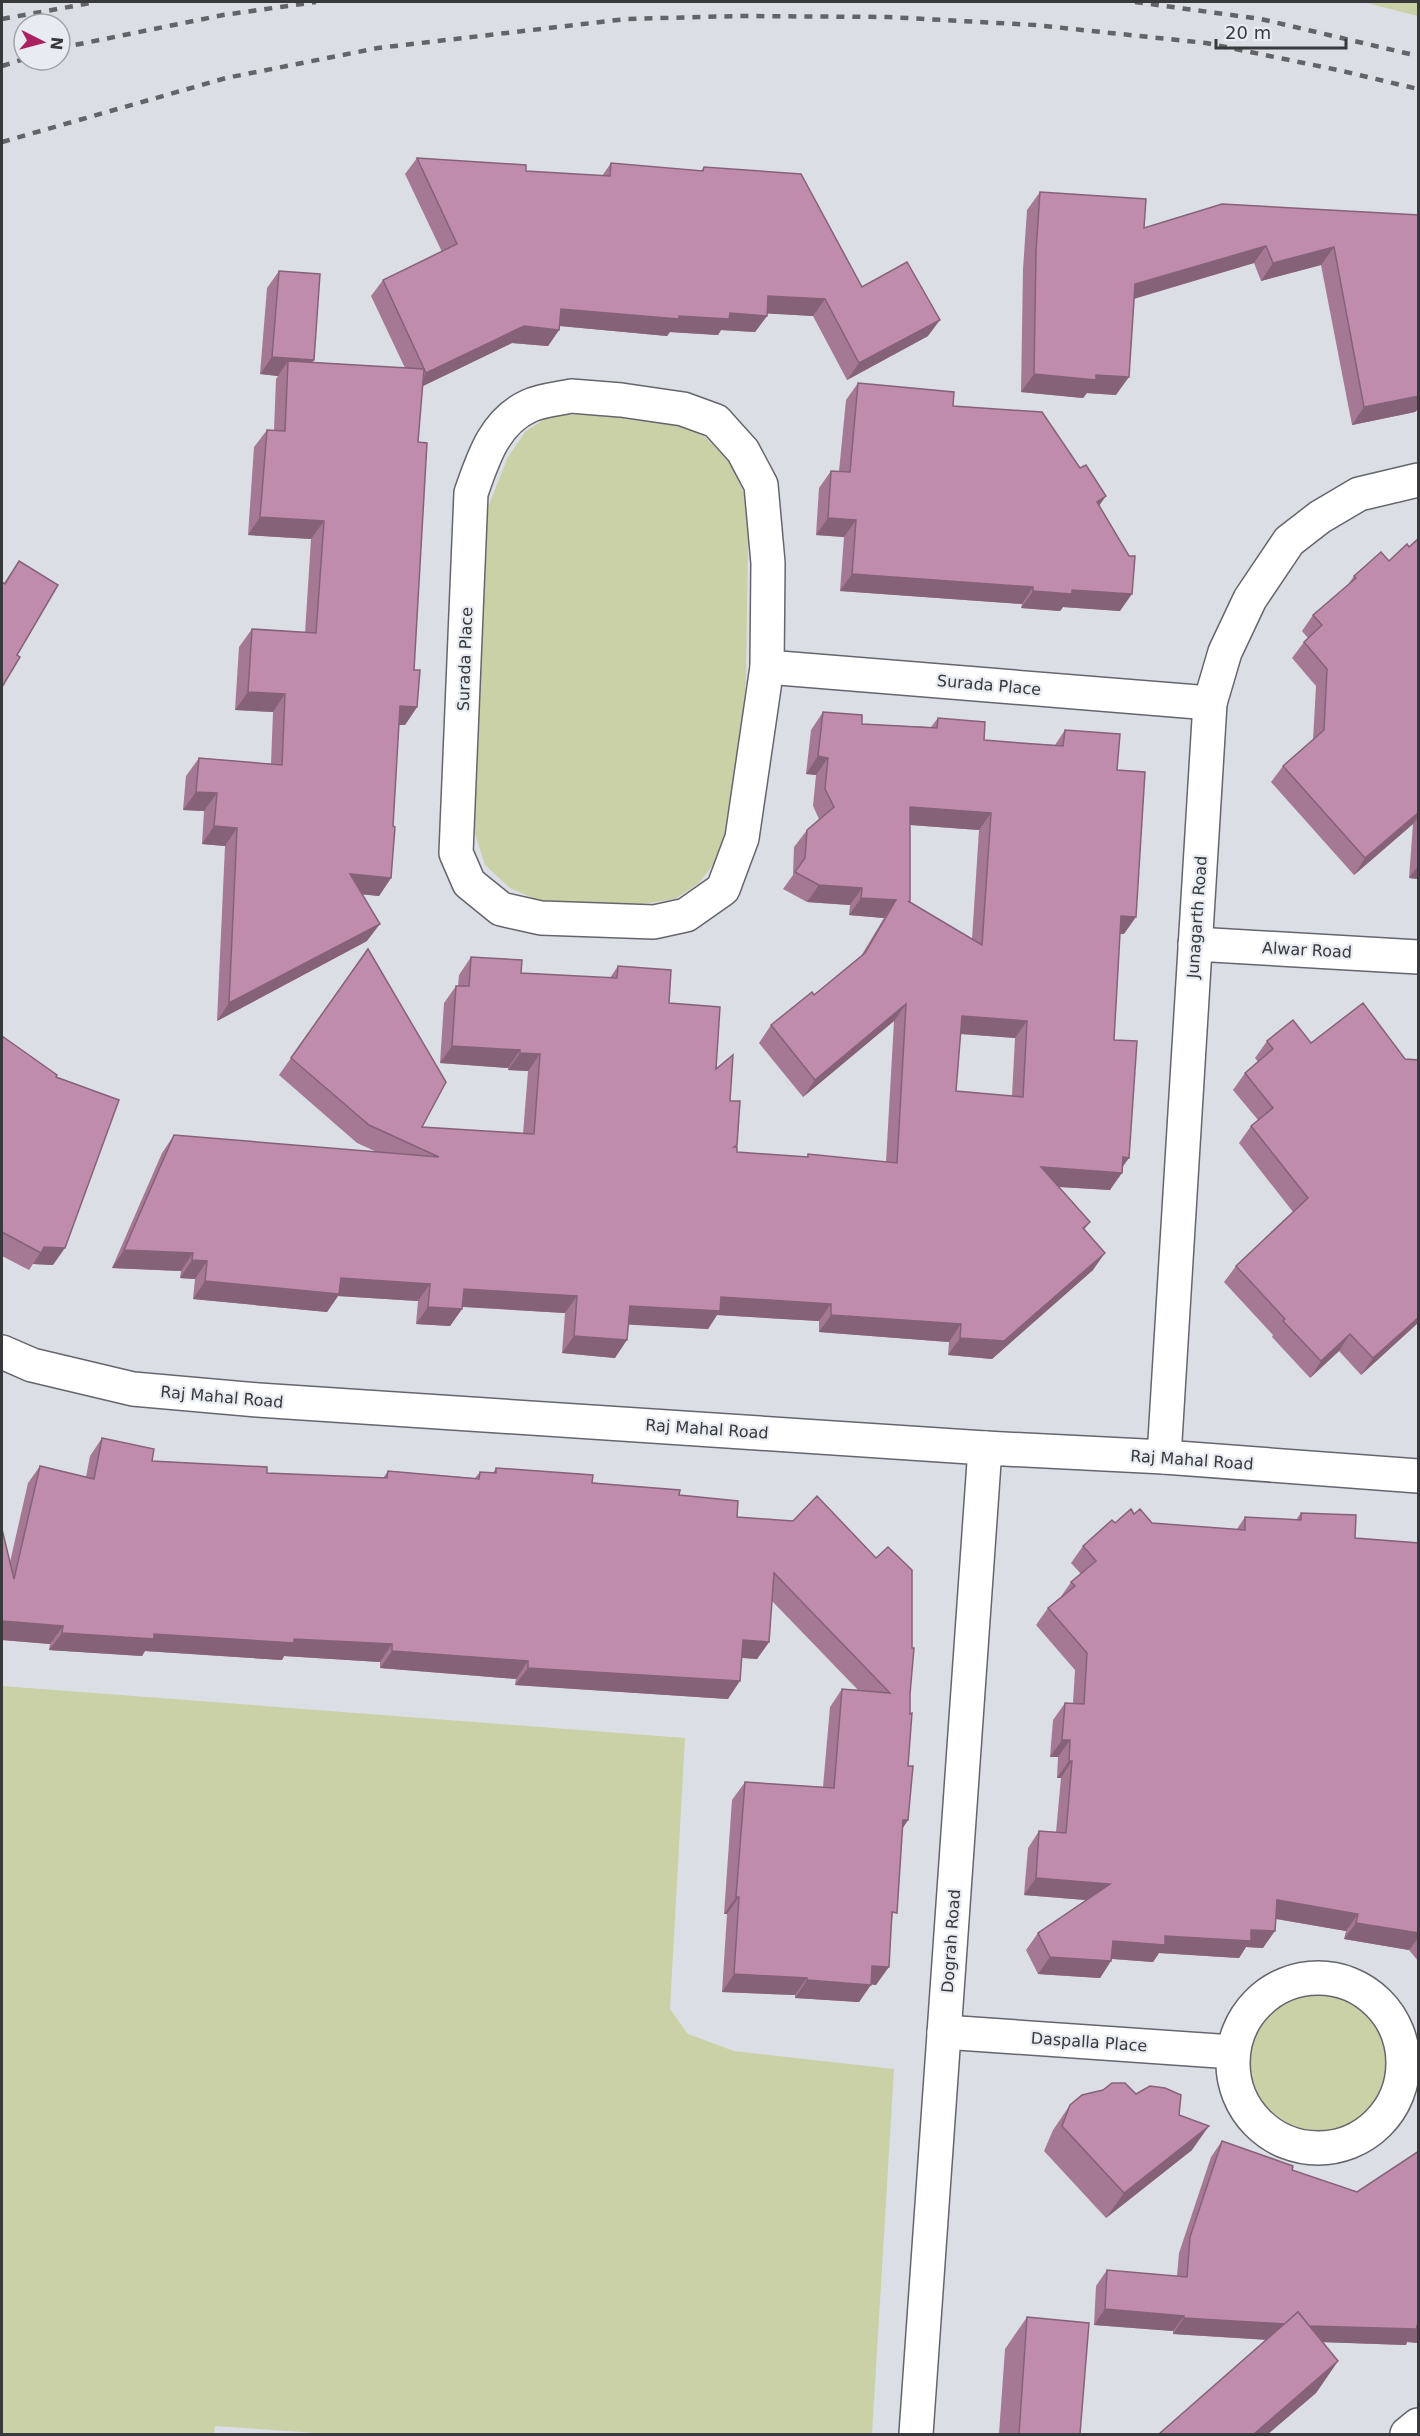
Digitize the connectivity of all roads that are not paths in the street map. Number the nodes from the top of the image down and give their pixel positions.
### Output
1 (1419, 480) edge
2 (767, 667) junction
3 (1210, 704) junction
4 (1195, 944) junction
5 (1419, 957) edge
6 (2, 1353) edge
7 (985, 1448) junction
8 (1164, 1457) junction
9 (1419, 1476) edge
10 (944, 2032) junction
11 (1233, 2052) junction
12 (1419, 2425) edge
13 (916, 2434) edge
14 (1407, 2434) edge

1 - 3 street, Junagarth Road
2 - 2 street, Surada Place
2 - 3 street, Surada Place
3 - 4 street, Junagarth Road
4 - 5 street, Alwar Road
4 - 8 street, Junagarth Road
6 - 7 street, Raj Mahal Road
7 - 8 street, Raj Mahal Road
7 - 10 street, Dograh Road
8 - 9 street, Raj Mahal Road
10 - 11 street, Daspalla Place
10 - 13 street, Dograh Road
11 - 11 street
12 - 14 street

